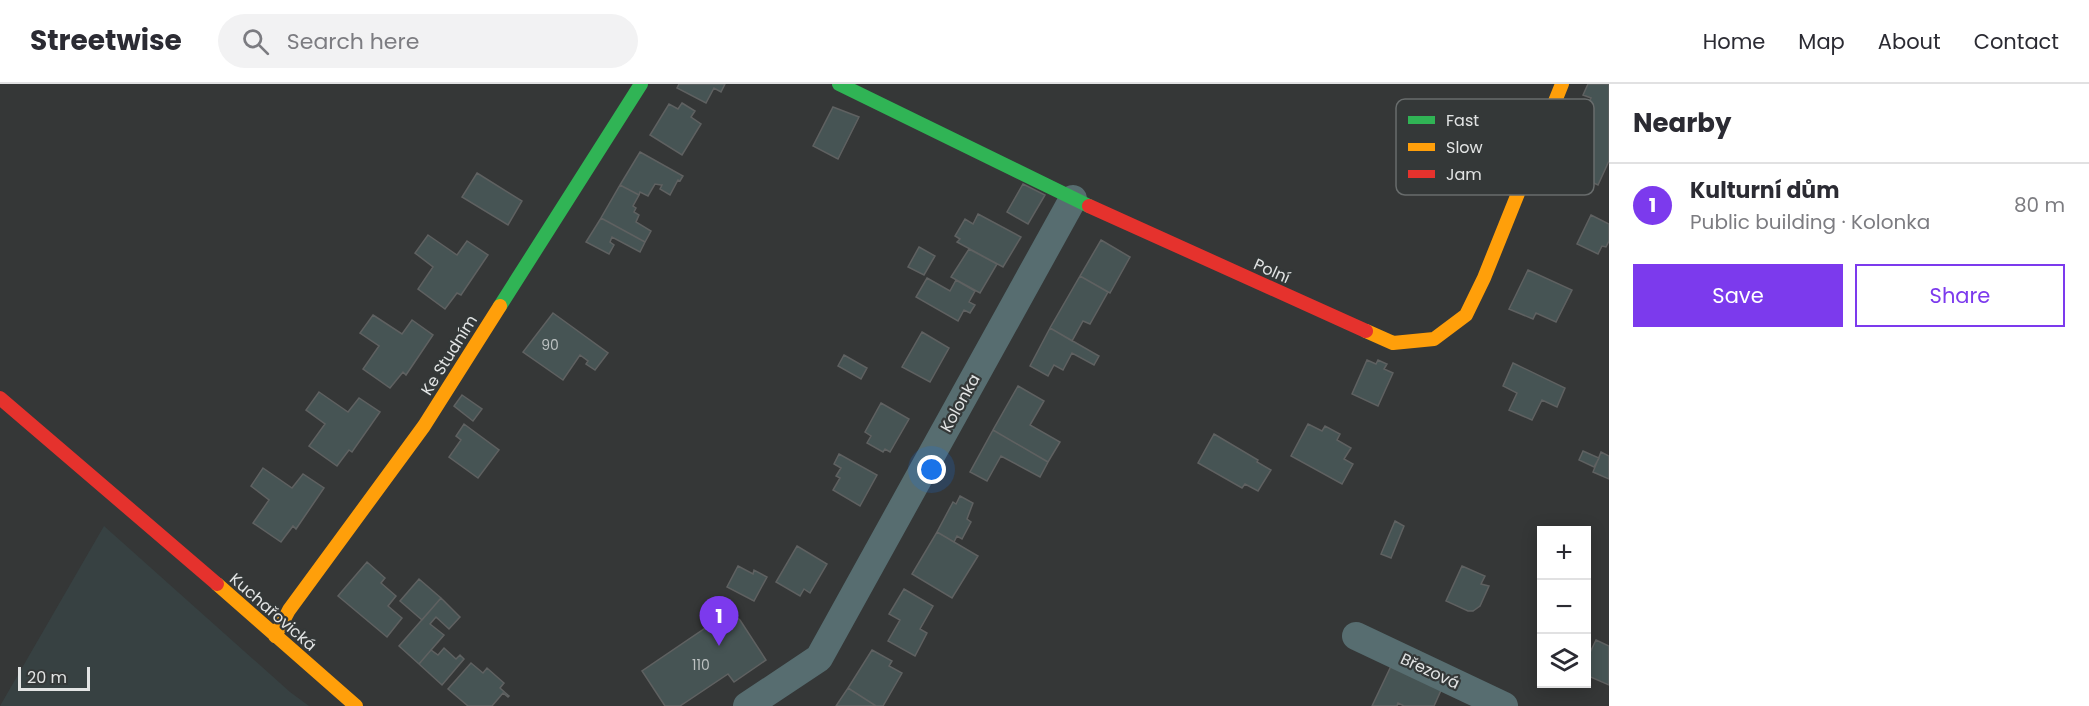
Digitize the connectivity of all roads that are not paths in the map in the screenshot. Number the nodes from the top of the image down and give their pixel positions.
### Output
1 (641, 84) edge
2 (839, 84) edge
3 (1562, 84) edge
4 (1556, 99) edge
5 (1517, 195) edge
6 (1073, 199) junction
7 (0, 398) edge
8 (274, 636) junction
9 (1356, 636) dead end
10 (356, 706) edge
11 (747, 706) edge
12 (1504, 706) edge

1 - 8 street, Ke Studním
2 - 6 street, Polní
3 - 4 street, Polní
5 - 6 street, Polní
6 - 11 street, Kolonka
7 - 8 street, Kuchařovická
8 - 10 street, Kuchařovická
9 - 12 street, Březová

